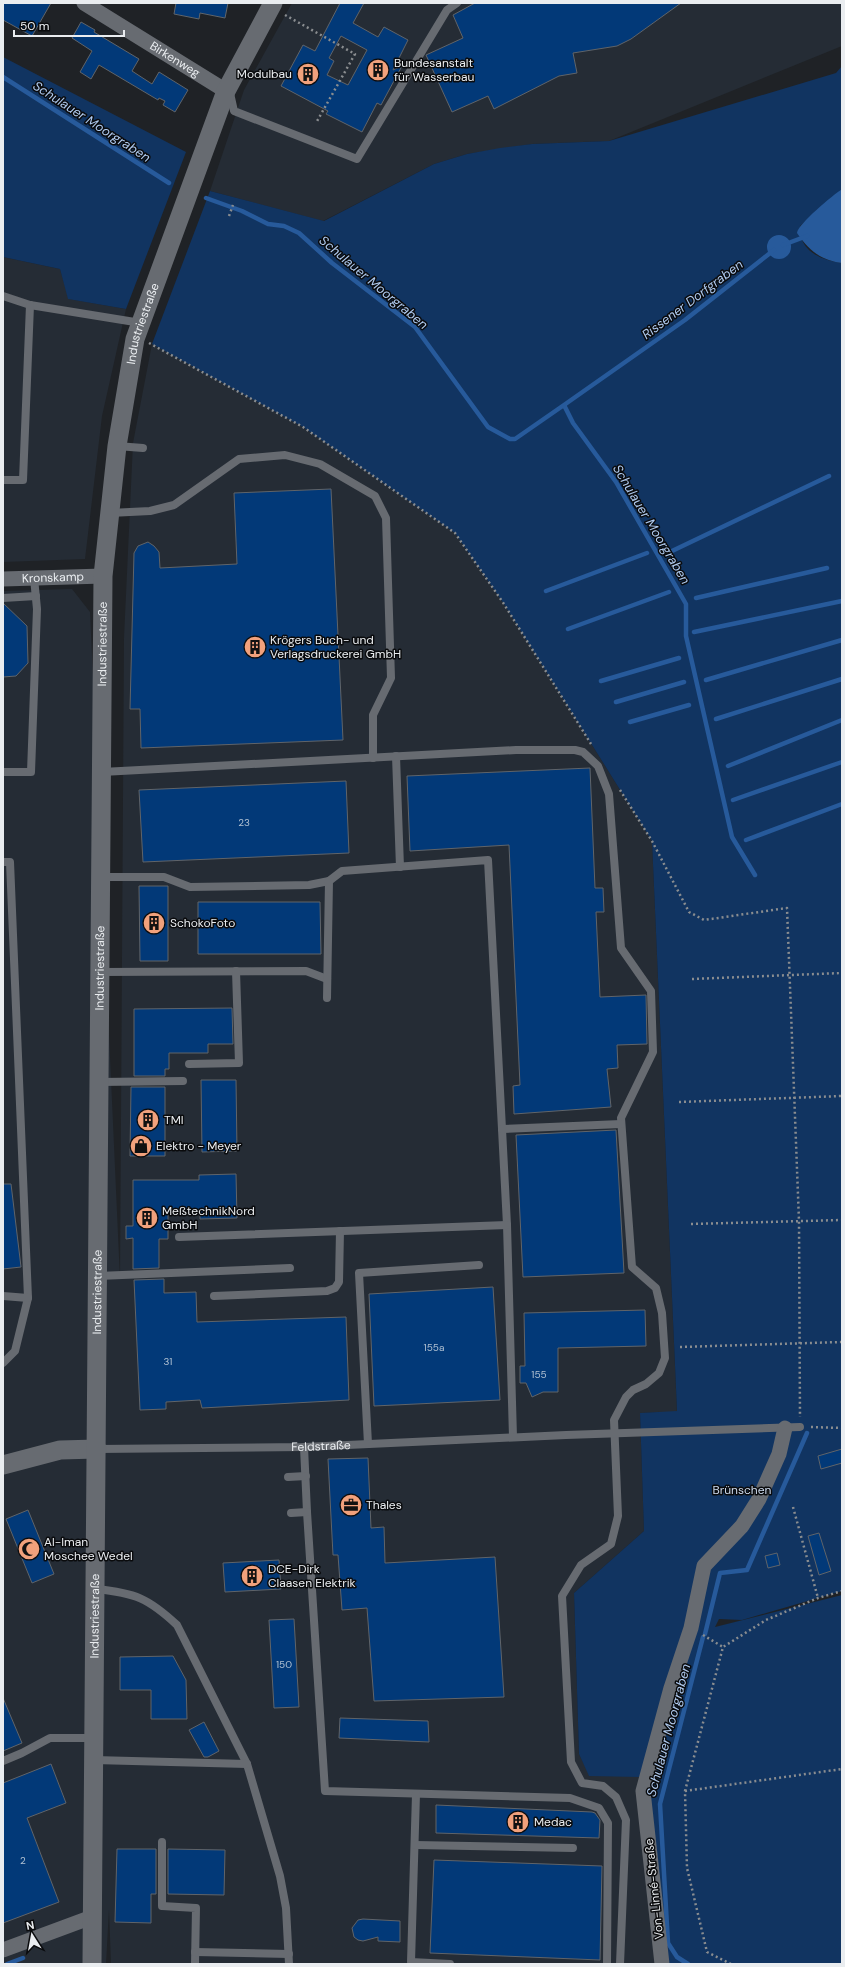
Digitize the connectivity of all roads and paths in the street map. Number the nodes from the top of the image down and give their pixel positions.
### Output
1 (84, 3) edge
2 (457, 3) edge
3 (272, 5) edge
4 (227, 88) junction
5 (316, 124) dead end
6 (234, 205) dead end
7 (229, 216) dead end
8 (3, 296) edge
9 (30, 305) junction
10 (138, 331) junction
11 (117, 446) junction
12 (143, 448) dead end
13 (3, 480) edge
14 (110, 512) junction
15 (103, 576) junction
16 (34, 578) junction
17 (3, 579) edge
18 (36, 596) junction
19 (3, 598) edge
20 (595, 750) dead end
21 (396, 756) junction
22 (373, 758) junction
23 (3, 772) edge
24 (101, 772) junction
25 (616, 784) dead end
26 (3, 862) edge
27 (400, 867) junction
28 (100, 877) junction
29 (329, 881) junction
30 (236, 971) junction
31 (100, 972) junction
32 (842, 973) edge
33 (789, 974) junction
34 (327, 979) junction
35 (692, 979) dead end
36 (327, 998) dead end
37 (188, 1064) dead end
38 (183, 1081) dead end
39 (99, 1082) junction
40 (842, 1096) edge
41 (794, 1097) junction
42 (679, 1102) dead end
43 (621, 1124) junction
44 (502, 1129) junction
45 (842, 1220) edge
46 (799, 1221) junction
47 (691, 1224) dead end
48 (507, 1225) junction
49 (340, 1232) junction
50 (179, 1237) dead end
51 (479, 1265) dead end
52 (290, 1268) dead end
53 (98, 1276) junction
54 (3, 1296) edge
55 (214, 1296) dead end
56 (28, 1298) junction
57 (842, 1342) edge
58 (800, 1343) junction
59 (680, 1347) dead end
60 (3, 1363) edge
61 (793, 1428) junction
62 (842, 1428) edge
63 (613, 1434) junction
64 (514, 1437) junction
65 (368, 1444) junction
66 (304, 1447) junction
67 (97, 1449) junction
68 (3, 1465) edge
69 (306, 1476) junction
70 (288, 1477) dead end
71 (792, 1507) dead end
72 (307, 1512) junction
73 (291, 1513) dead end
74 (96, 1589) junction
75 (842, 1591) edge
76 (818, 1598) junction
77 (691, 1628) junction
78 (723, 1647) junction
79 (94, 1738) junction
80 (94, 1760) junction
81 (3, 1761) edge
82 (247, 1764) junction
83 (842, 1769) edge
84 (684, 1791) junction
85 (416, 1794) junction
86 (162, 1842) dead end
87 (415, 1845) junction
88 (574, 1848) dead end
89 (92, 1917) junction
90 (3, 1950) edge
91 (195, 1952) junction
92 (289, 1954) junction
93 (92, 1964) edge
94 (195, 1964) edge
95 (289, 1964) edge
96 (450, 1964) edge
97 (607, 1964) edge
98 (620, 1964) edge
99 (662, 1964) edge
100 (731, 1964) edge

1 - 4 street, Birkenweg
2 - 4 lane
3 - 4 street, Industriestraße
3 - 5 path
4 - 10 street, Industriestraße
6 - 7 path
8 - 9 lane
9 - 10 lane
9 - 13 lane
10 - 11 street, Industriestraße
10 - 20 path
11 - 12 lane
11 - 14 street, Industriestraße
14 - 15 street, Industriestraße
14 - 22 lane
15 - 16 street, Kronskamp
15 - 24 street, Industriestraße
16 - 17 street, Kronskamp
16 - 18 lane
18 - 19 lane
18 - 23 lane
21 - 22 lane
21 - 27 lane
21 - 43 lane
22 - 24 lane
24 - 28 street, Industriestraße
25 - 33 path
26 - 56 lane
27 - 29 lane
27 - 44 lane
28 - 29 lane
28 - 31 street, Industriestraße
29 - 34 lane
30 - 31 lane
30 - 34 lane
30 - 37 lane
31 - 39 street, Industriestraße
32 - 33 path
33 - 35 path
33 - 41 path
34 - 36 lane
38 - 39 lane
39 - 53 street, Industriestraße
40 - 41 path
41 - 42 path
41 - 46 path
43 - 44 lane
43 - 63 lane
44 - 48 lane
45 - 46 path
46 - 47 path
46 - 58 path
48 - 49 lane
48 - 64 lane
49 - 50 lane
49 - 55 lane
51 - 65 lane
52 - 53 lane
53 - 67 street, Industriestraße
54 - 56 lane
56 - 60 lane
57 - 58 path
58 - 59 path
58 - 61 path
61 - 62 path
61 - 63 lane, Feldstraße
61 - 77 street, Von-Linné-Straße
63 - 64 lane, Feldstraße
63 - 98 lane
64 - 65 lane, Feldstraße
65 - 66 lane, Feldstraße
66 - 67 lane, Feldstraße
66 - 69 lane
67 - 68 street, Feldstraße
67 - 74 street, Industriestraße
69 - 70 lane
69 - 72 lane
71 - 76 path
72 - 73 lane
72 - 85 lane
74 - 79 street, Industriestraße
74 - 82 lane
75 - 76 path
76 - 78 path
77 - 78 path
77 - 99 street, Von-Linné-Straße
78 - 84 path
79 - 80 street, Industriestraße
79 - 81 lane
80 - 82 lane
80 - 89 street, Industriestraße
82 - 92 lane
83 - 84 path
84 - 100 path
85 - 87 lane
85 - 97 lane
86 - 91 lane
87 - 88 lane
87 - 96 lane
89 - 90 street
89 - 93 street, Industriestraße
91 - 92 lane
91 - 94 lane
92 - 95 lane

